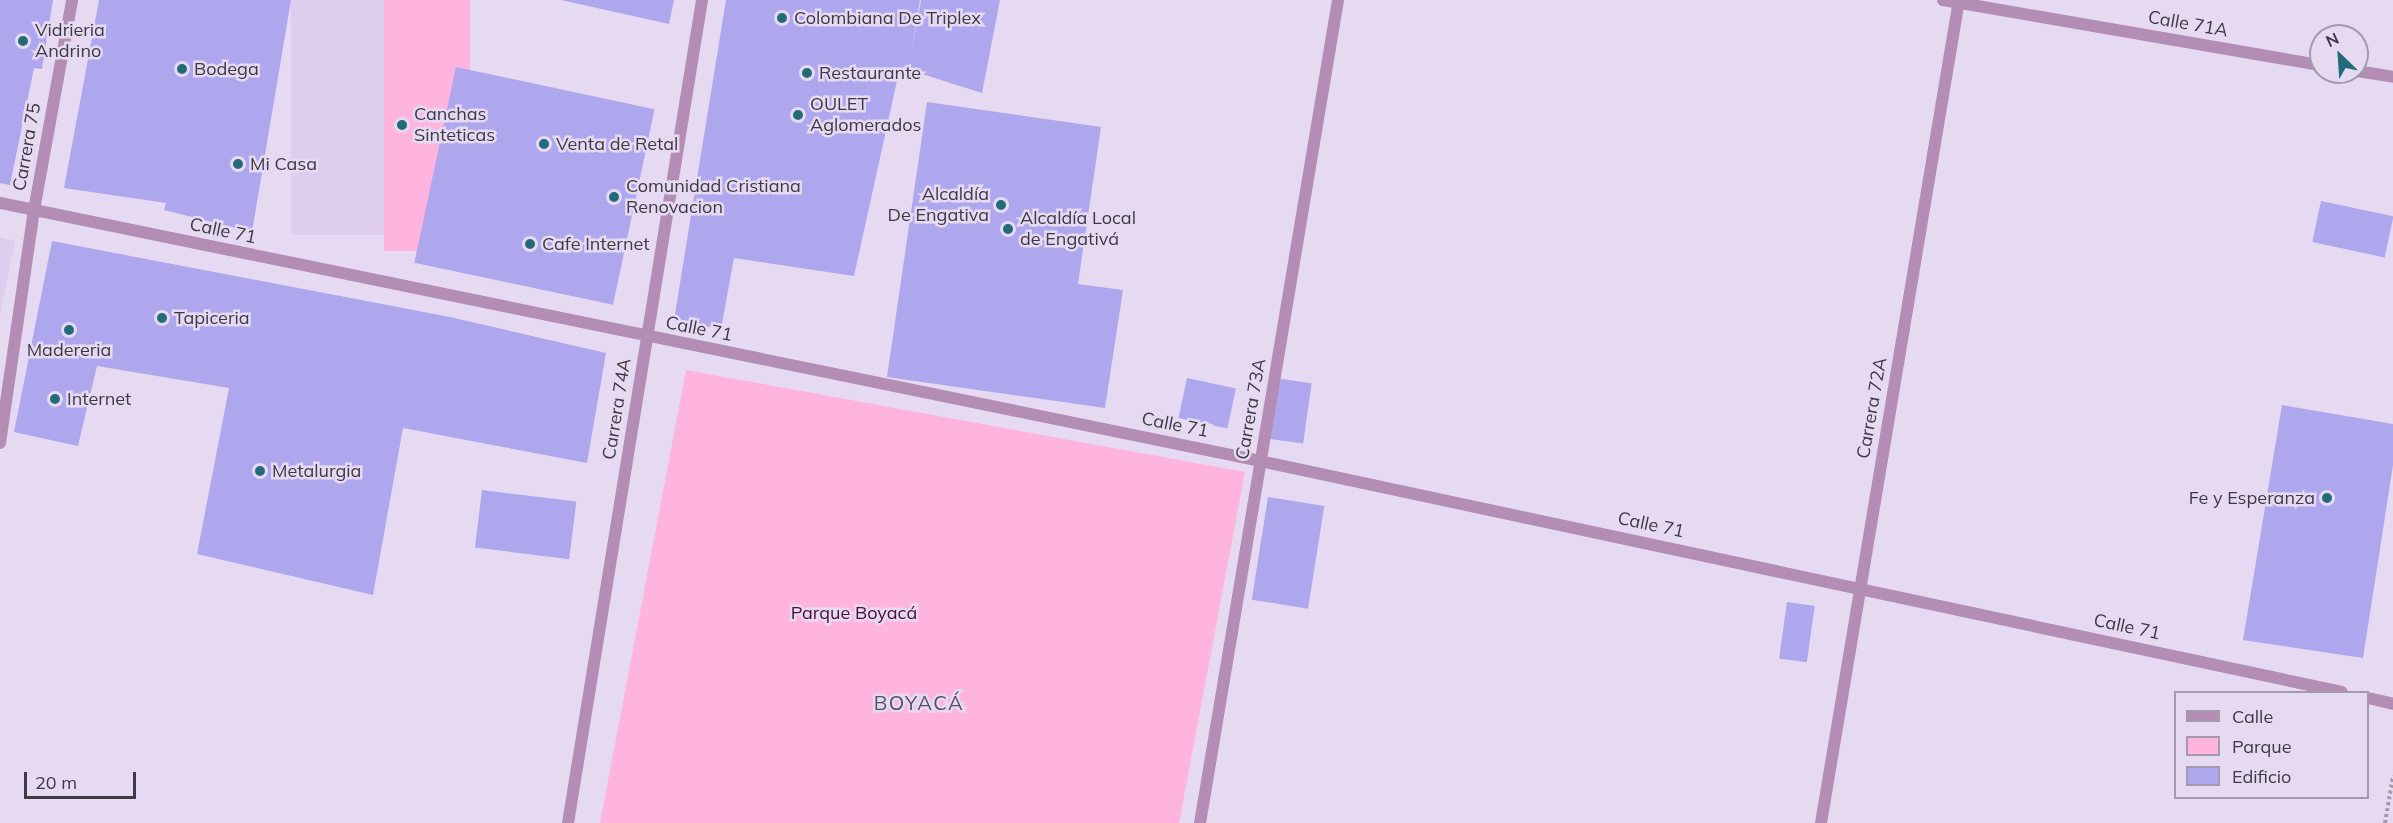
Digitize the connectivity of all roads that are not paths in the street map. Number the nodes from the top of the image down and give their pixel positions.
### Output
1 (72, 0) edge
2 (702, 0) edge
3 (1338, 0) edge
4 (1943, 0) edge
5 (1959, 2) edge
6 (2309, 62) edge
7 (2369, 73) edge
8 (2393, 77) edge
9 (0, 203) edge
10 (34, 210) junction
11 (647, 336) junction
12 (0, 443) edge
13 (1260, 461) junction
14 (1860, 588) junction
15 (2333, 691) edge
16 (2369, 698) edge
17 (2393, 704) edge
18 (568, 823) edge
19 (1200, 823) edge
20 (1821, 823) edge

1 - 10 street, Carrera 75
2 - 11 street, Carrera 74A
3 - 13 street, Carrera 73A
4 - 5 street, Calle 71A
5 - 6 street, Calle 71A
5 - 14 street, Carrera 72A
7 - 8 street
9 - 10 street, Calle 71
10 - 11 street, Calle 71
10 - 12 street, Carrera 75
11 - 13 street, Calle 71
11 - 18 street, Carrera 74A
13 - 14 street, Calle 71
13 - 19 street, Carrera 73A
14 - 15 street, Calle 71
14 - 20 street, Carrera 72A
16 - 17 street

